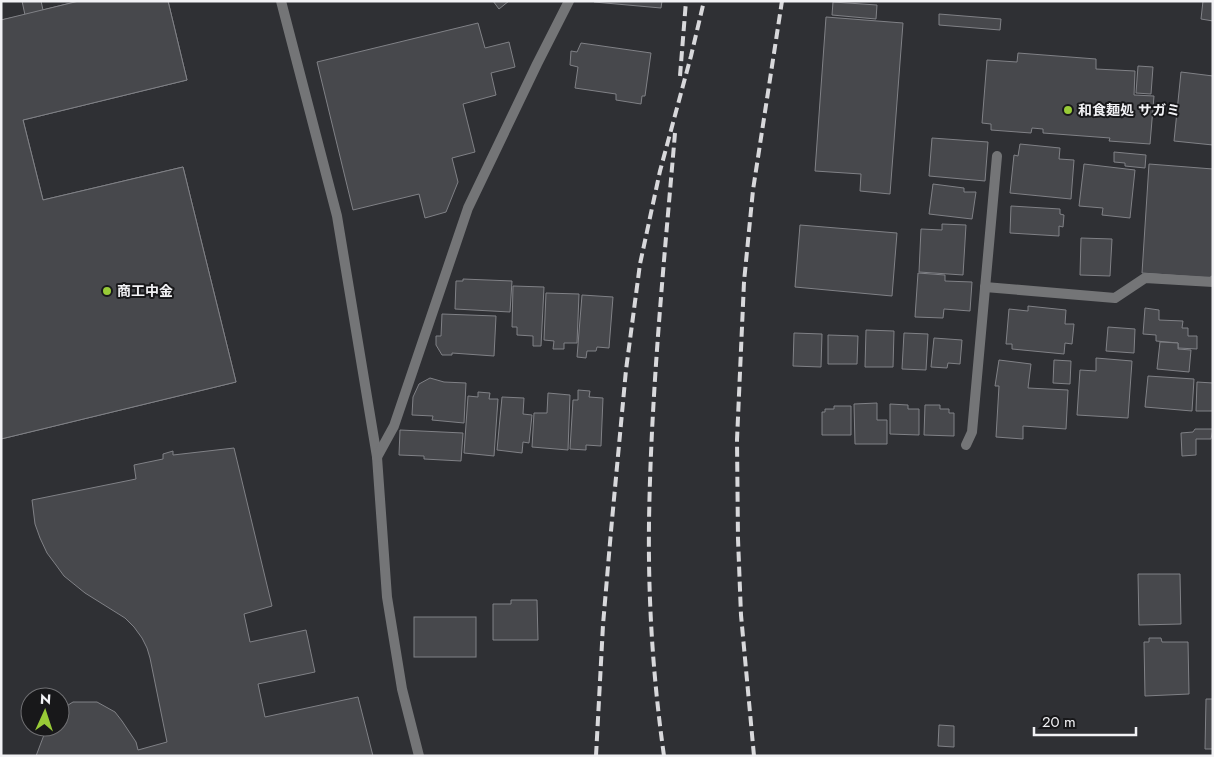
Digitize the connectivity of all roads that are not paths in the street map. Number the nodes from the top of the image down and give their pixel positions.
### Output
1 (281, 1) edge
2 (569, 1) edge
3 (997, 156) dead end
4 (1213, 282) edge
5 (985, 287) junction
6 (966, 445) dead end
7 (377, 458) junction
8 (419, 756) edge

1 - 7 street
2 - 7 street
3 - 5 street
4 - 5 street
5 - 6 street
7 - 8 street

